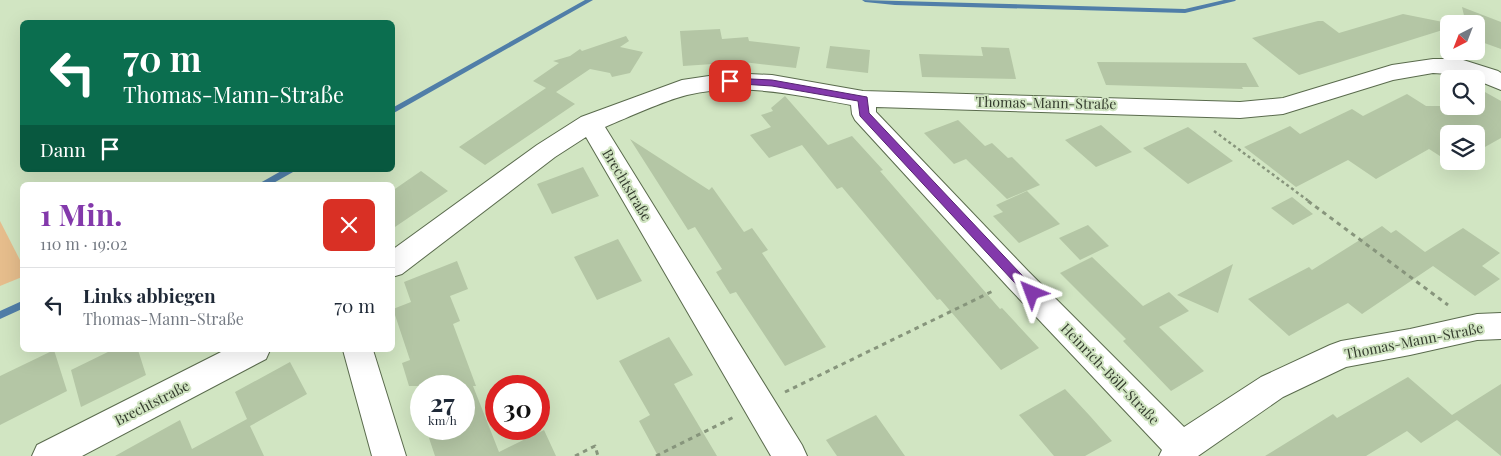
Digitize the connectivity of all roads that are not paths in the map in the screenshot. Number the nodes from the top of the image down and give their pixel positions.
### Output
1 (1501, 82) edge
2 (863, 99) junction
3 (590, 123) junction
4 (395, 264) edge
5 (1489, 326) edge
6 (251, 352) edge
7 (359, 352) edge
8 (1179, 452) edge
9 (49, 456) edge
10 (389, 456) edge
11 (790, 456) edge

1 - 2 street, Thomas-Mann-Straße
2 - 3 street, Thomas-Mann-Straße
2 - 8 street, Heinrich-Böll-Straße
3 - 4 street
3 - 11 street, Brechtstraße
5 - 8 street, Thomas-Mann-Straße
6 - 9 street, Brechtstraße
7 - 10 street

